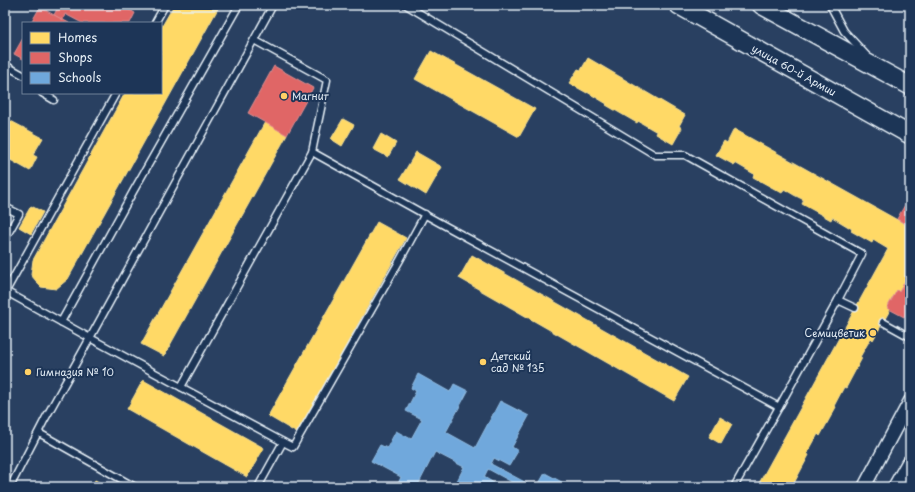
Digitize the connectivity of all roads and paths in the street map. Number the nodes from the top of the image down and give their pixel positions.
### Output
1 (165, 5) edge
2 (239, 5) edge
3 (273, 5) edge
4 (406, 5) edge
5 (678, 5) edge
6 (761, 5) edge
7 (830, 5) edge
8 (156, 22) edge
9 (254, 40) junction
10 (5, 65) edge
11 (878, 69) junction
12 (22, 74) edge
13 (910, 86) edge
14 (44, 94) edge
15 (115, 94) edge
16 (54, 100) dead end
17 (910, 135) edge
18 (312, 152) junction
19 (5, 207) edge
20 (425, 214) junction
21 (5, 239) edge
22 (6, 291) edge
23 (838, 300) junction
24 (855, 308) dead end
25 (61, 322) junction
26 (883, 322) dead end
27 (910, 337) edge
28 (90, 338) junction
29 (181, 387) junction
30 (910, 401) edge
31 (779, 407) junction
32 (39, 433) junction
33 (283, 442) junction
34 (910, 464) edge
35 (10, 487) edge
36 (135, 487) edge
37 (258, 487) edge
38 (734, 487) edge
39 (864, 487) edge
40 (897, 487) edge

1 - 8 lane
2 - 25 lane
3 - 9 lane
4 - 23 lane
5 - 17 main road, улица 60-й Армии
6 - 11 main road
7 - 11 lane
9 - 18 lane
9 - 28 lane
10 - 12 lane
11 - 13 main road
14 - 16 lane
15 - 22 lane
18 - 20 lane
18 - 29 lane
19 - 21 lane
20 - 31 lane
20 - 33 lane
22 - 25 lane
23 - 24 lane
23 - 31 lane
25 - 28 lane
26 - 27 lane
28 - 29 lane
28 - 32 lane
29 - 33 lane
30 - 39 street
31 - 38 lane
32 - 35 lane
32 - 36 lane
33 - 37 lane
34 - 40 main road

